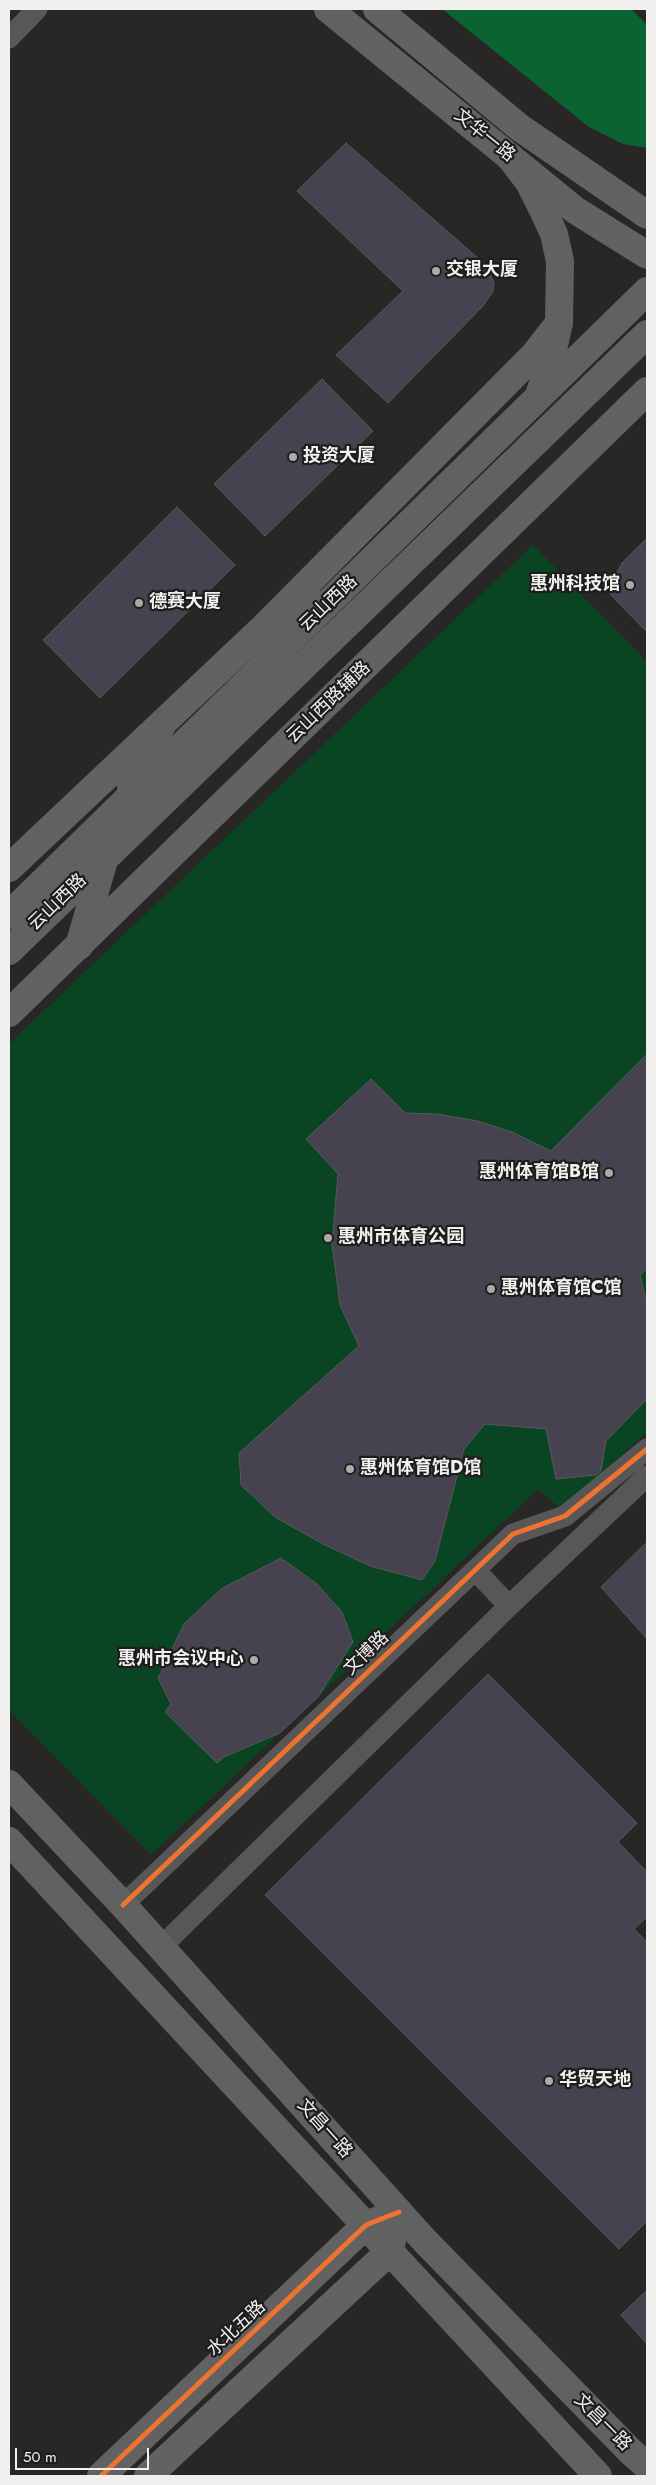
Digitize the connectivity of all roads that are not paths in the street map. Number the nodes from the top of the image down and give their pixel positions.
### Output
1 (37, 9) edge
2 (328, 9) edge
3 (377, 9) edge
4 (9, 38) edge
5 (510, 157) junction
6 (647, 215) edge
7 (647, 255) edge
8 (647, 290) edge
9 (559, 323) junction
10 (647, 334) edge
11 (647, 391) edge
12 (538, 396) junction
13 (336, 597) junction
14 (260, 631) junction
15 (163, 723) junction
16 (121, 806) junction
17 (104, 859) junction
18 (9, 868) edge
19 (9, 914) edge
20 (79, 946) junction
21 (9, 951) edge
22 (9, 1013) edge
23 (647, 1449) edge
24 (647, 1476) edge
25 (475, 1570) junction
26 (510, 1606) junction
27 (9, 1784) edge
28 (9, 1841) edge
29 (123, 1905) junction
30 (161, 1947) junction
31 (399, 2212) junction
32 (366, 2225) junction
33 (389, 2252) junction
34 (647, 2466) edge
35 (101, 2476) edge
36 (148, 2476) edge
37 (598, 2476) edge

1 - 4 street
2 - 5 main road, 文华一路
3 - 6 main road, 文华一路
5 - 7 main road, 文华一路
5 - 9 main road
8 - 12 main road, 云山西路
9 - 12 main road
9 - 14 main road
10 - 17 main road, 云山西路
11 - 20 main road, 云山西路辅路
12 - 13 main road, 云山西路
13 - 14 main road
13 - 16 main road, 云山西路
14 - 15 main road
15 - 16 main road
15 - 18 main road
16 - 19 main road, 云山西路
17 - 20 main road
17 - 21 main road, 云山西路
20 - 22 main road, 云山西路辅路
23 - 25 street, 文博路
24 - 26 street
25 - 26 street
25 - 29 street, 文博路
26 - 30 street
27 - 29 main road, 文昌一路
28 - 32 main road, 文昌一路
29 - 30 main road, 文昌一路
30 - 31 main road, 文昌一路
31 - 32 main road, 水北五路
31 - 33 main road
31 - 34 main road, 文昌一路
32 - 33 main road, 文昌一路
32 - 35 main road, 水北五路
33 - 36 main road
33 - 37 main road, 文昌一路

